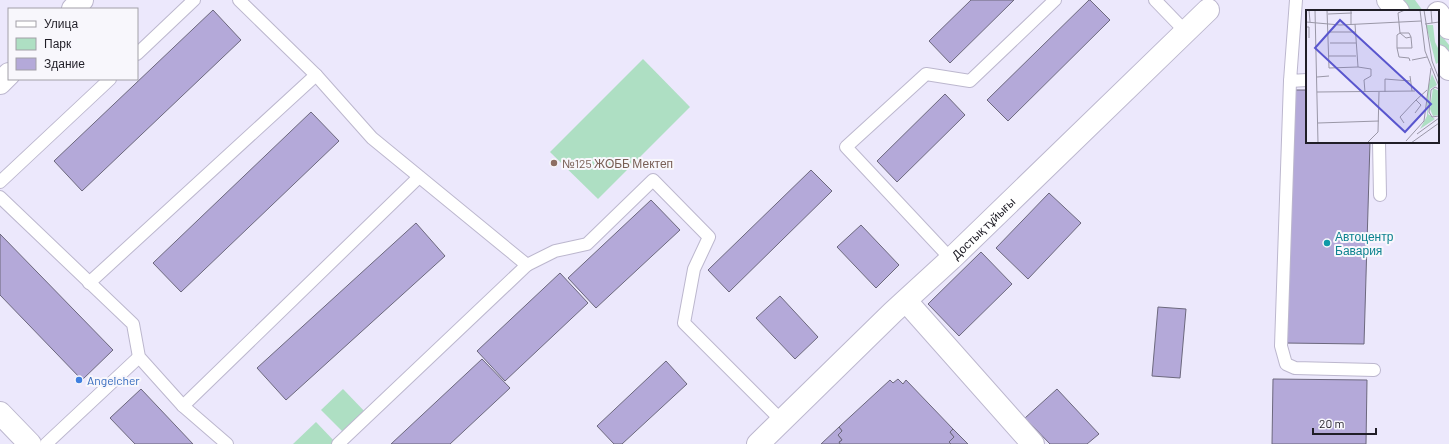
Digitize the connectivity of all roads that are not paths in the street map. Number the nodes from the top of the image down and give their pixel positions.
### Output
1 (82, 0) edge
2 (194, 0) edge
3 (239, 0) edge
4 (1055, 0) edge
5 (1155, 0) edge
6 (1296, 0) edge
7 (1388, 0) edge
8 (1428, 0) edge
9 (75, 8) edge
10 (1208, 10) dead end
11 (1397, 10) edge
12 (1436, 10) edge
13 (1439, 15) edge
14 (1449, 28) edge
15 (1185, 31) junction
16 (138, 53) edge
17 (1439, 57) edge
18 (1449, 69) edge
19 (8, 75) edge
20 (316, 75) junction
21 (109, 80) edge
22 (1306, 80) edge
23 (1290, 81) junction
24 (0, 83) edge
25 (1379, 143) edge
26 (419, 177) junction
27 (0, 182) edge
28 (1380, 195) dead end
29 (0, 197) edge
30 (951, 259) junction
31 (527, 266) junction
32 (89, 283) junction
33 (906, 301) junction
34 (139, 357) junction
35 (1374, 370) dead end
36 (183, 406) junction
37 (0, 413) edge
38 (782, 421) junction
39 (30, 444) edge
40 (46, 444) edge
41 (227, 444) edge
42 (338, 444) edge
43 (758, 444) edge
44 (1033, 444) edge

1 - 9 street
2 - 16 lane
3 - 20 lane
4 - 30 lane
5 - 15 lane
6 - 23 lane
7 - 11 street
8 - 12 street
10 - 15 street, Достық тұйығы
13 - 14 street
15 - 30 street, Достық тұйығы
17 - 18 street
19 - 24 street
20 - 26 lane
20 - 32 lane
21 - 27 lane
22 - 23 lane
23 - 35 lane
25 - 28 lane
26 - 31 lane
26 - 36 lane
29 - 32 lane
30 - 33 street, Достық тұйығы
31 - 38 lane
31 - 42 lane
32 - 34 lane
33 - 38 street, Достық тұйығы
33 - 44 street
34 - 36 lane
34 - 40 lane
36 - 41 lane
37 - 39 street
38 - 43 street, Достық тұйығы

